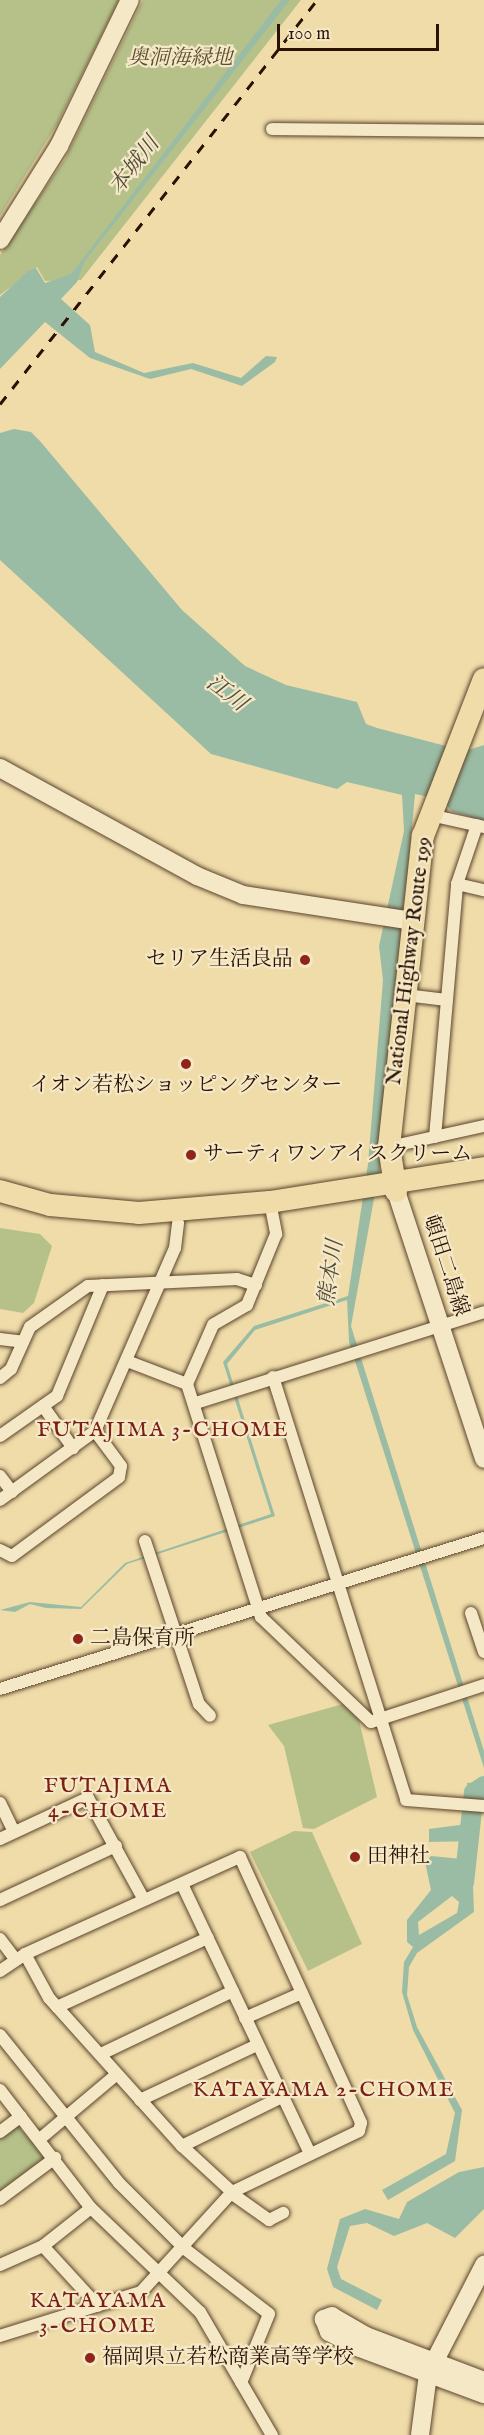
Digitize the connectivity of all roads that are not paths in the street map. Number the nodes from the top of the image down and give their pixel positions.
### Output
1 (130, 0) edge
2 (272, 129) dead end
3 (484, 131) edge
4 (0, 240) edge
5 (484, 679) edge
6 (471, 723) edge
7 (1, 772) edge
8 (431, 812) junction
9 (481, 826) edge
10 (457, 884) junction
11 (484, 890) edge
12 (413, 921) junction
13 (405, 995) junction
14 (447, 1000) junction
15 (484, 1126) edge
16 (435, 1137) junction
17 (389, 1148) junction
18 (484, 1168) edge
19 (484, 1177) edge
20 (377, 1189) junction
21 (0, 1191) edge
22 (0, 1205) edge
23 (271, 1206) junction
24 (178, 1223) junction
25 (159, 1282) junction
26 (103, 1285) junction
27 (255, 1285) junction
28 (484, 1312) edge
29 (441, 1326) junction
30 (0, 1339) edge
31 (23, 1342) junction
32 (126, 1361) junction
33 (273, 1377) junction
34 (0, 1378) edge
35 (187, 1384) junction
36 (196, 1403) junction
37 (43, 1406) junction
38 (95, 1431) junction
39 (0, 1436) edge
40 (73, 1448) junction
41 (484, 1459) edge
42 (0, 1476) edge
43 (12, 1492) junction
44 (0, 1500) edge
45 (484, 1538) edge
46 (145, 1541) dead end
47 (2, 1555) edge
48 (339, 1585) junction
49 (260, 1609) junction
50 (471, 1613) dead end
51 (176, 1635) junction
52 (484, 1652) edge
53 (484, 1685) edge
54 (2, 1692) edge
55 (210, 1716) dead end
56 (382, 1718) junction
57 (0, 1803) edge
58 (484, 1806) edge
59 (14, 1832) junction
60 (0, 1839) edge
61 (116, 1845) junction
62 (182, 1884) junction
63 (143, 1898) junction
64 (0, 1900) edge
65 (208, 1938) junction
66 (0, 1939) edge
67 (20, 1956) junction
68 (0, 1971) edge
69 (233, 1992) junction
70 (302, 1993) junction
71 (57, 2007) junction
72 (245, 2018) junction
73 (0, 2035) edge
74 (257, 2045) junction
75 (101, 2055) junction
76 (117, 2074) junction
77 (0, 2090) edge
78 (282, 2097) junction
79 (140, 2100) junction
80 (21, 2116) junction
81 (64, 2119) junction
82 (0, 2132) edge
83 (40, 2138) junction
84 (182, 2146) junction
85 (309, 2154) junction
86 (55, 2158) junction
87 (231, 2193) junction
88 (0, 2199) edge
89 (91, 2208) junction
90 (283, 2213) dead end
91 (44, 2246) junction
92 (185, 2249) junction
93 (0, 2265) edge
94 (484, 2265) edge
95 (157, 2272) junction
96 (98, 2306) junction
97 (0, 2336) edge
98 (430, 2368) junction
99 (484, 2380) edge
100 (241, 2383) junction
101 (484, 2394) edge
102 (272, 2435) edge
103 (420, 2435) edge

1 - 4 street
2 - 3 street
5 - 6 highway, National Highway Route 199
6 - 8 highway, National Highway Route 199
7 - 12 street
8 - 9 street
8 - 12 highway, National Highway Route 199
9 - 10 street
10 - 11 street
10 - 14 street
12 - 13 highway, National Highway Route 199
13 - 14 street
13 - 17 highway, National Highway Route 199
14 - 16 street
15 - 16 street
16 - 17 street
17 - 20 highway, National Highway Route 199
18 - 20 highway
19 - 20 highway
20 - 23 highway
20 - 29 street, 頓田二島線
21 - 23 highway
22 - 24 highway
23 - 24 highway
23 - 27 street
24 - 25 street
25 - 26 street
25 - 27 street
25 - 32 street
26 - 31 street
26 - 37 street
27 - 35 street
28 - 29 street
29 - 33 street
29 - 41 street, 頓田二島線
30 - 31 street
31 - 34 street
32 - 35 street
32 - 38 street
33 - 36 street
33 - 48 street
35 - 36 street
36 - 49 street
37 - 39 street
37 - 40 street
38 - 40 street
38 - 47 street
40 - 43 street
42 - 43 street
43 - 44 street
45 - 48 street
46 - 51 street
48 - 49 street
48 - 56 street
49 - 51 street
49 - 56 street
50 - 52 street
51 - 54 street
51 - 55 street
53 - 56 street
56 - 58 street
57 - 59 street
59 - 60 street
59 - 61 street
61 - 63 street
61 - 64 street
62 - 63 street
62 - 65 street
62 - 70 street
63 - 67 street
65 - 69 street
65 - 71 street
66 - 67 street
67 - 68 street
67 - 71 street
69 - 72 street
69 - 75 street
70 - 72 street
70 - 85 street
71 - 75 street
72 - 74 street
73 - 81 street
74 - 78 street
74 - 79 street
75 - 76 street
76 - 79 street
76 - 81 street
77 - 80 street
78 - 84 street
78 - 85 street
79 - 84 street
80 - 82 street
80 - 83 street
81 - 83 street
81 - 92 street
83 - 86 street
84 - 87 street
85 - 87 street
86 - 88 street
86 - 89 street
87 - 90 street
87 - 92 street
89 - 91 street
89 - 95 street
91 - 93 street
91 - 96 street
92 - 95 street
92 - 100 street
94 - 98 street
95 - 96 street
95 - 100 street
96 - 97 street
98 - 98 street
98 - 99 street
98 - 101 street
98 - 103 street
100 - 102 street

